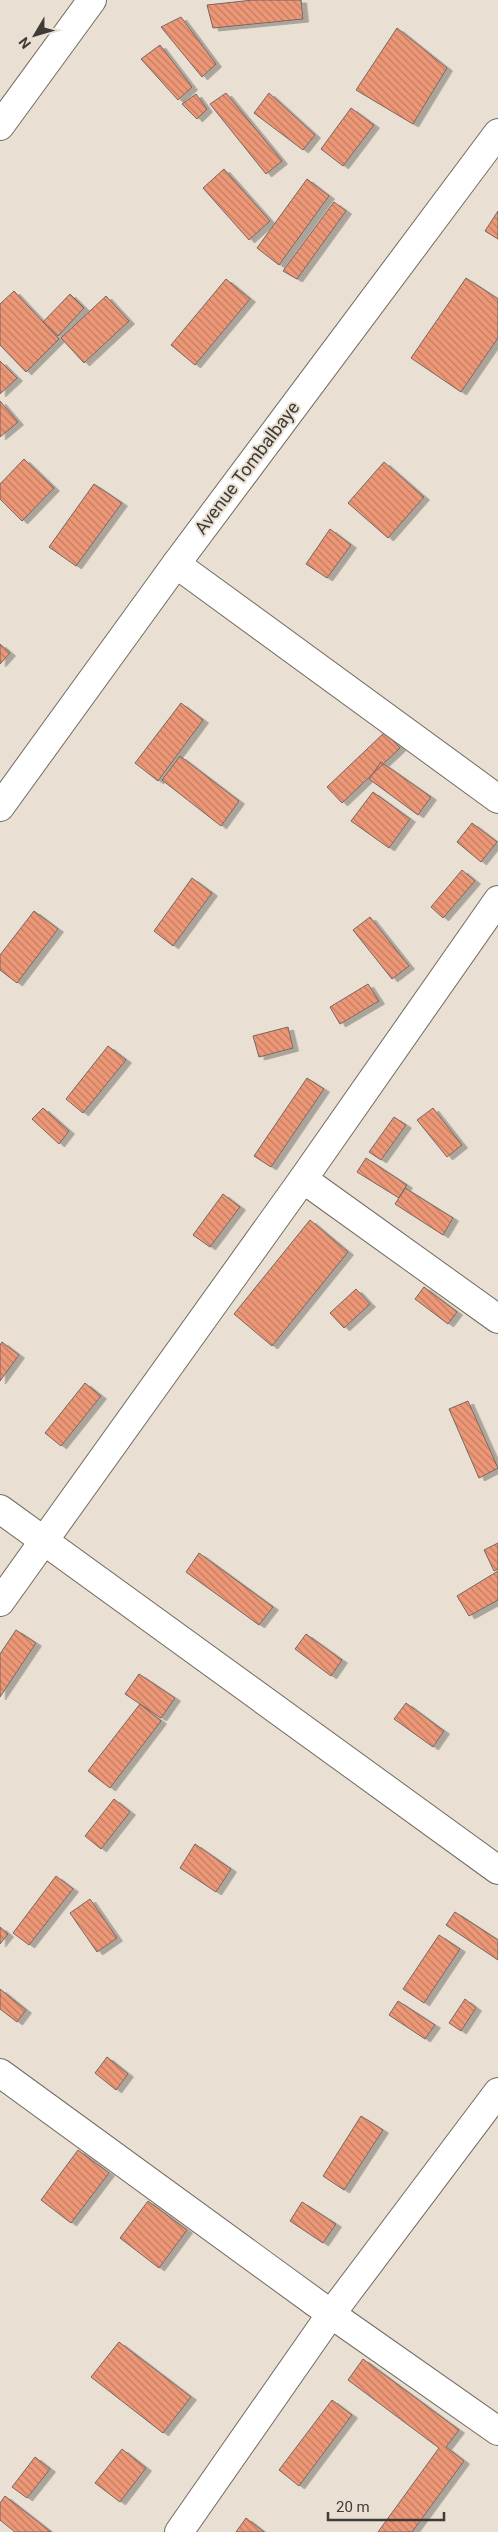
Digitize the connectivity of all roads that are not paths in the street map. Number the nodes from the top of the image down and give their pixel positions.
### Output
1 (92, 0) edge
2 (0, 126) edge
3 (498, 133) edge
4 (176, 564) junction
5 (498, 799) edge
6 (0, 807) edge
7 (498, 900) edge
8 (303, 1179) junction
9 (498, 1319) edge
10 (0, 1509) edge
11 (45, 1540) junction
12 (0, 1602) edge
13 (498, 1870) edge
14 (0, 2073) edge
15 (498, 2092) edge
16 (331, 2314) junction
17 (498, 2432) edge
18 (179, 2532) edge

1 - 2 street
3 - 4 street, Avenue Tombalbaye
4 - 5 street
4 - 6 street, Avenue Tombalbaye
7 - 8 street
8 - 9 street
8 - 11 street
10 - 11 street
11 - 12 street
11 - 13 street
14 - 16 street
15 - 16 street
16 - 17 street
16 - 18 street

